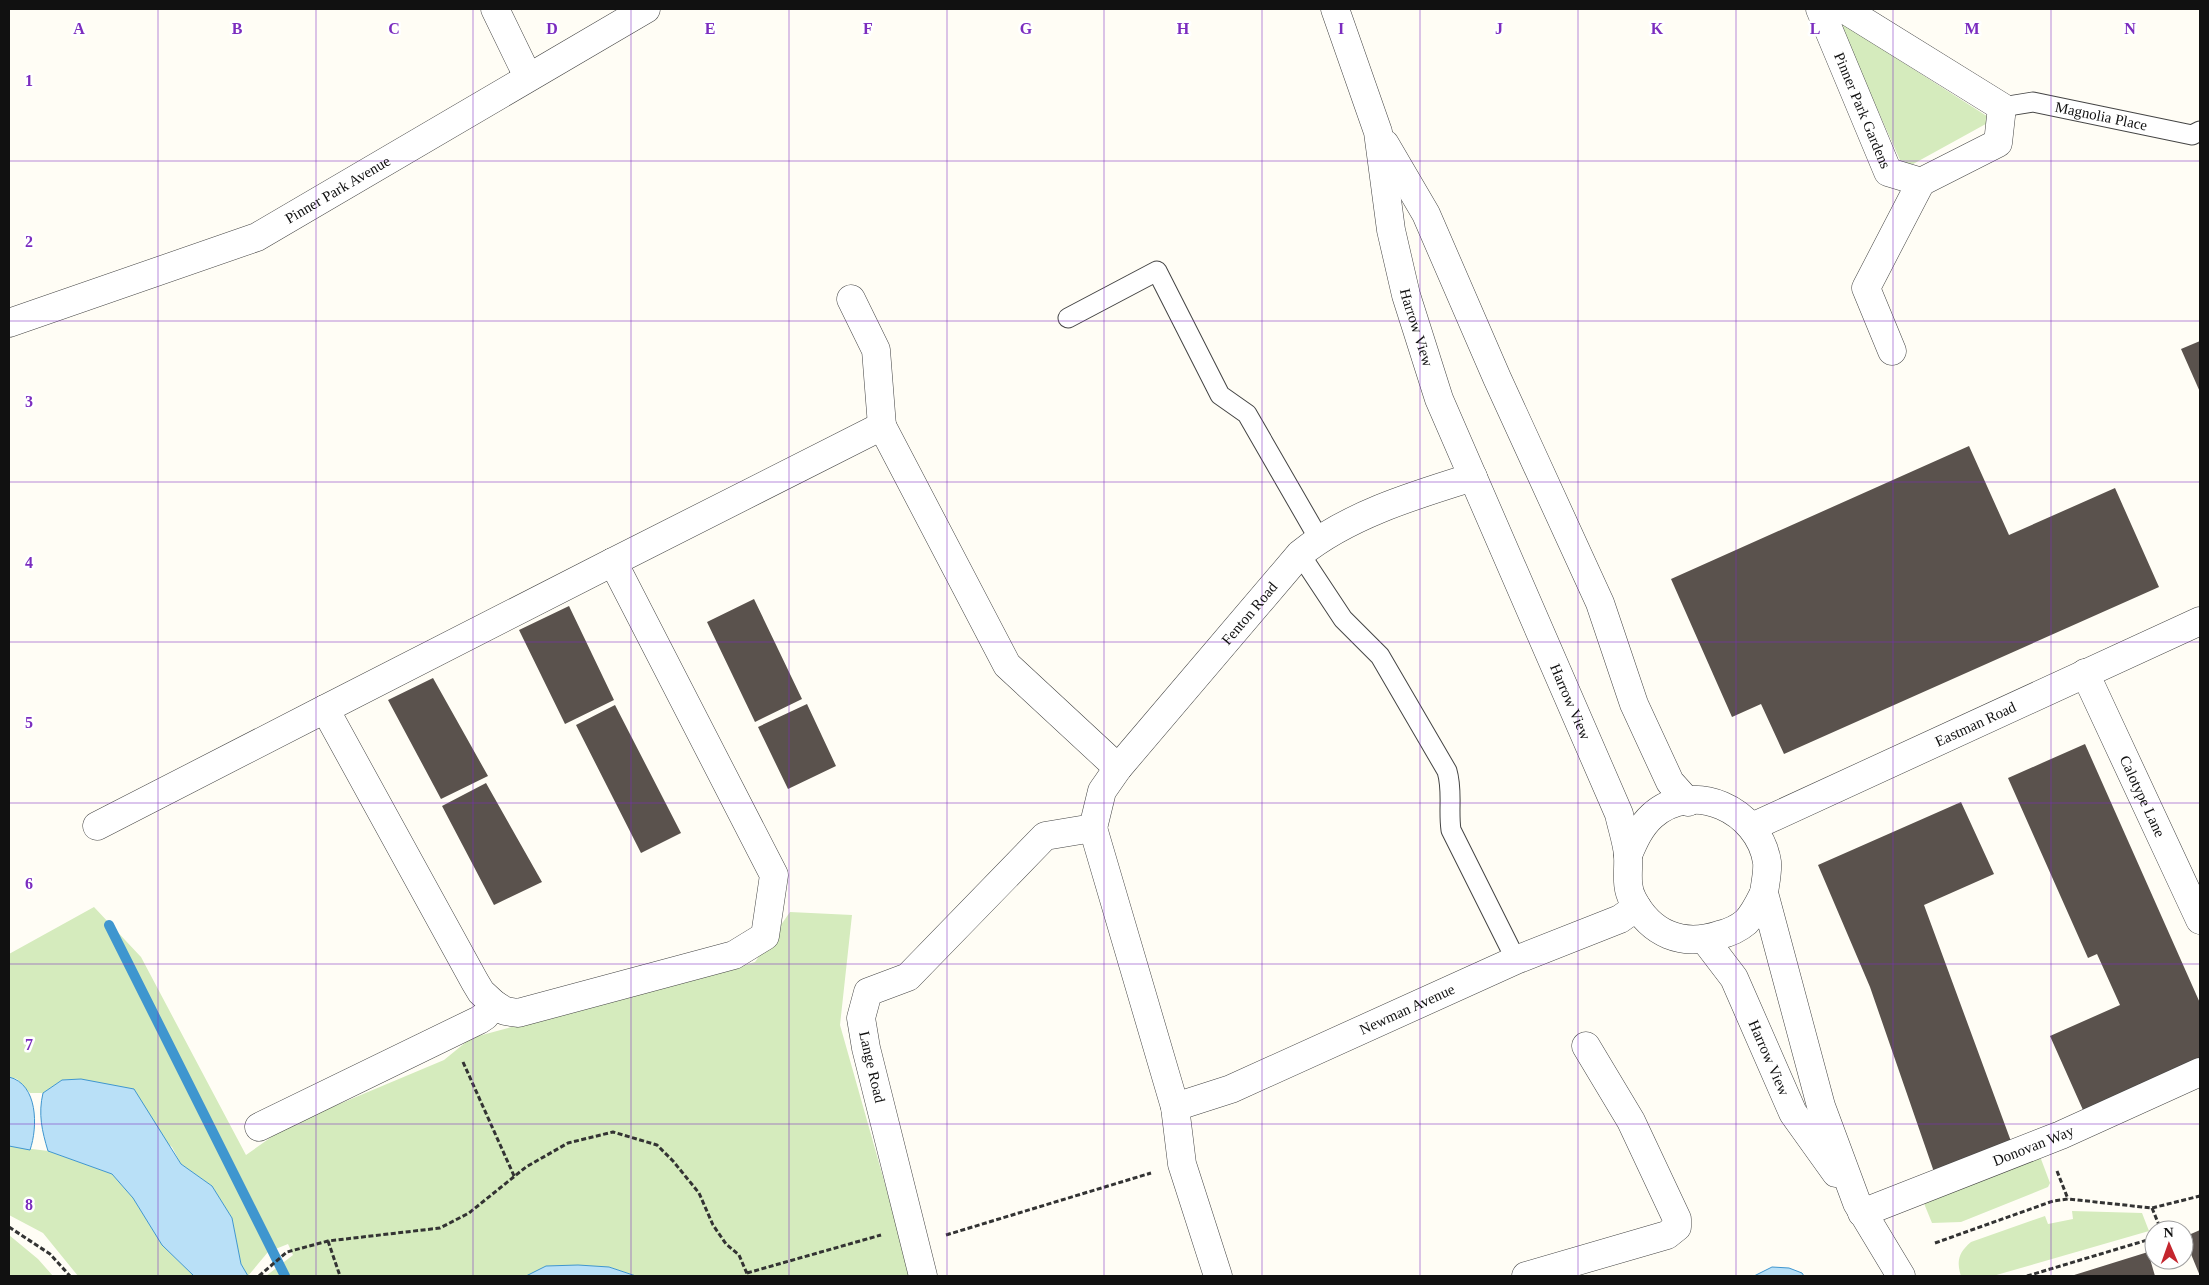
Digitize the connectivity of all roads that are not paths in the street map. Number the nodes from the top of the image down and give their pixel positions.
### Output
1 (494, 9) edge
2 (646, 9) edge
3 (1335, 9) edge
4 (1820, 9) edge
5 (1844, 9) edge
6 (528, 78) junction
7 (2002, 107) junction
8 (2200, 131) edge
9 (1378, 132) junction
10 (1921, 182) junction
11 (851, 299) dead end
12 (1068, 318) dead end
13 (9, 323) edge
14 (1892, 352) dead end
15 (882, 426) junction
16 (1474, 477) junction
17 (1309, 546) junction
18 (613, 562) junction
19 (2200, 621) edge
20 (2085, 673) junction
21 (325, 709) junction
22 (1118, 768) junction
23 (1688, 802) junction
24 (97, 826) dead end
25 (1752, 827) junction
26 (1093, 828) junction
27 (1628, 855) junction
28 (1764, 893) junction
29 (1637, 907) junction
30 (2200, 920) edge
31 (1705, 940) junction
32 (1516, 960) junction
33 (494, 1004) junction
34 (1586, 1046) dead end
35 (2200, 1072) edge
36 (1175, 1107) junction
37 (260, 1127) dead end
38 (1859, 1208) junction
39 (923, 1276) edge
40 (1218, 1276) edge
41 (1526, 1276) edge
42 (1901, 1276) edge

1 - 6 street
2 - 6 street, Pinner Park Avenue
3 - 9 street, Harrow View
4 - 10 street, Pinner Park Gardens
5 - 7 street
6 - 13 street, Pinner Park Avenue
7 - 8 lane, Magnolia Place
7 - 10 street
9 - 16 street, Harrow View
9 - 23 street, Harrow View
10 - 14 street
11 - 15 street
12 - 17 lane
15 - 18 street
15 - 22 street
16 - 17 street, Fenton Road
16 - 27 street, Harrow View
17 - 22 street, Fenton Road
17 - 32 lane
18 - 21 street
18 - 33 street
19 - 20 street, Eastman Road
20 - 25 street, Eastman Road
20 - 30 street, Calotype Lane
21 - 24 street
21 - 33 street
22 - 26 street, Fenton Road
23 - 25 street, Harrow View
23 - 27 street
25 - 28 street, Harrow View
26 - 36 street
26 - 39 street, Lange Road
27 - 29 street, Harrow View
28 - 31 street
28 - 38 street, Harrow View
29 - 31 street, Harrow View
29 - 32 street, Newman Avenue
31 - 38 street, Harrow View
32 - 36 street, Newman Avenue
33 - 37 street
34 - 41 street
35 - 38 street, Donovan Way
36 - 40 street
38 - 42 street, Harrow View

